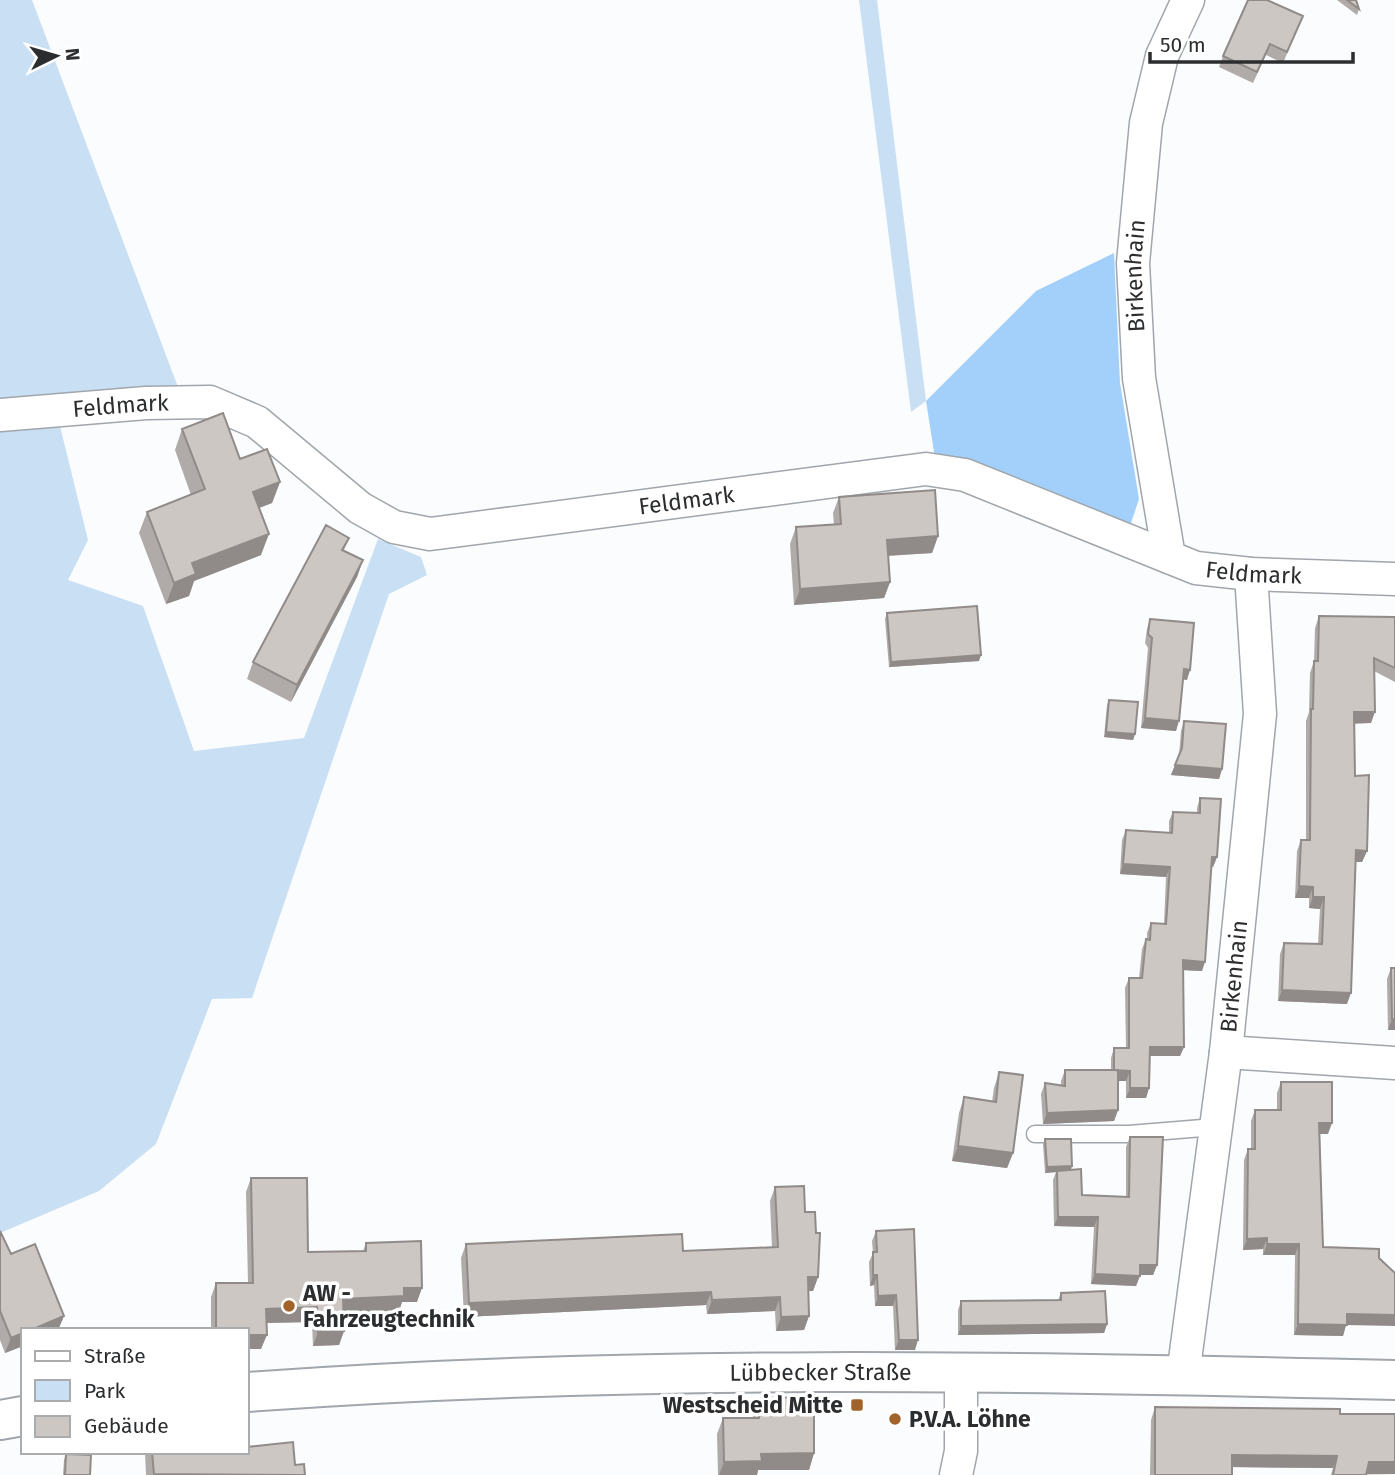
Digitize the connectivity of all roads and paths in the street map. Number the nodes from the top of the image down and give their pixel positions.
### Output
1 (1188, 0) edge
2 (0, 415) edge
3 (1170, 557) junction
4 (1251, 574) junction
5 (1395, 579) edge
6 (1226, 1052) junction
7 (1395, 1063) edge
8 (1215, 1127) junction
9 (1035, 1134) dead end
10 (961, 1374) junction
11 (1183, 1375) junction
12 (1395, 1380) edge
13 (248, 1392) edge
14 (21, 1416) edge
15 (0, 1420) edge
16 (956, 1475) edge

1 - 3 street, Birkenhain
2 - 3 street, Feldmark
3 - 4 street, Feldmark
4 - 5 street, Feldmark
4 - 6 street, Birkenhain
6 - 7 street
6 - 8 street, Birkenhain
8 - 9 lane
8 - 11 street, Birkenhain
10 - 11 main road, Lübbecker Straße
10 - 13 main road, Lübbecker Straße
10 - 16 street
11 - 12 main road, Lübbecker Straße
14 - 15 main road

